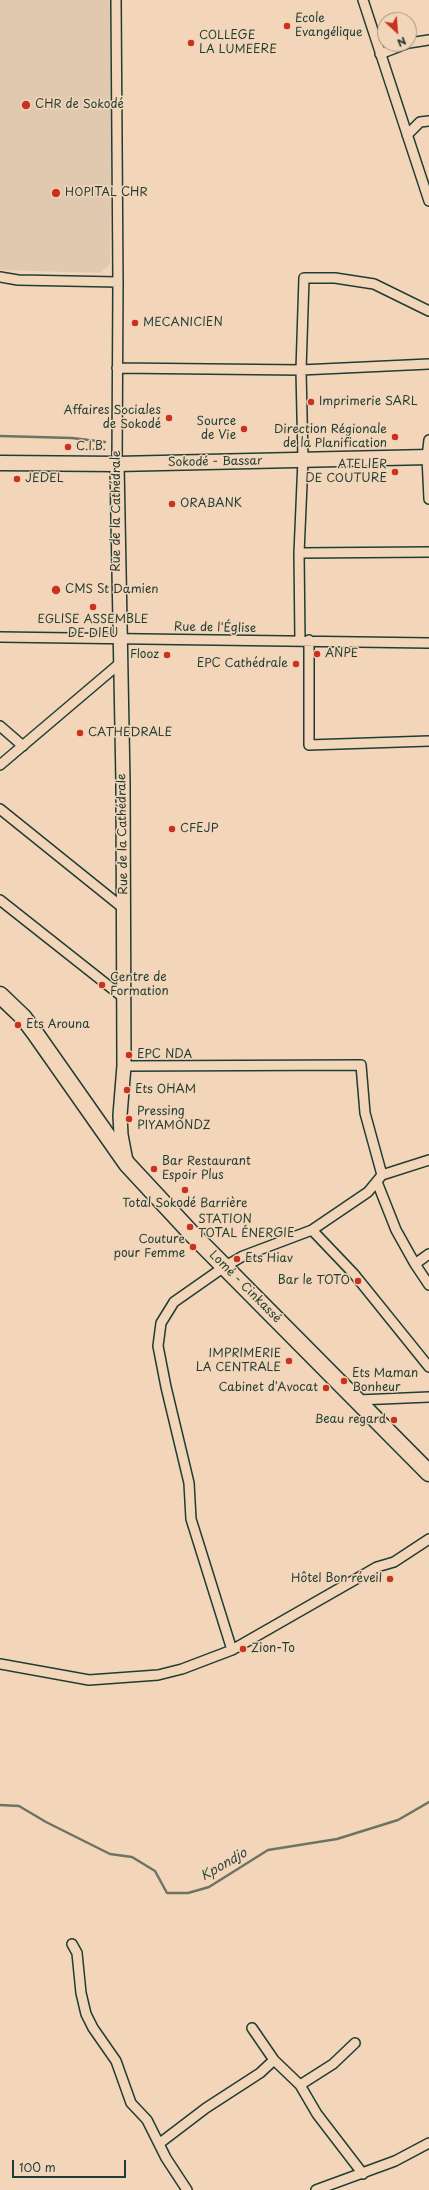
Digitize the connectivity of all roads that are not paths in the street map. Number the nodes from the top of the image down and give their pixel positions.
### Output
1 (116, 0) edge
2 (363, 0) edge
3 (429, 40) edge
4 (417, 42) edge
5 (385, 52) edge
6 (380, 54) junction
7 (429, 121) edge
8 (407, 135) junction
9 (429, 201) edge
10 (0, 277) edge
11 (118, 282) junction
12 (429, 312) edge
13 (429, 364) edge
14 (117, 368) junction
15 (301, 370) junction
16 (429, 440) edge
17 (428, 457) edge
18 (303, 460) junction
19 (0, 462) edge
20 (117, 464) junction
21 (429, 499) edge
22 (429, 552) edge
23 (299, 553) junction
24 (0, 638) edge
25 (118, 638) junction
26 (304, 641) junction
27 (429, 643) edge
28 (119, 664) junction
29 (0, 726) edge
30 (429, 741) edge
31 (23, 746) junction
32 (0, 765) edge
33 (0, 809) edge
34 (0, 900) edge
35 (123, 908) junction
36 (0, 995) edge
37 (124, 998) junction
38 (124, 1066) junction
39 (429, 1160) edge
40 (127, 1164) junction
41 (379, 1179) junction
42 (312, 1230) junction
43 (429, 1254) edge
44 (415, 1264) junction
45 (224, 1267) junction
46 (429, 1285) edge
47 (429, 1367) edge
48 (429, 1397) edge
49 (358, 1400) junction
50 (429, 1473) edge
51 (429, 1539) edge
52 (232, 1650) junction
53 (0, 1664) edge
54 (72, 1944) dead end
55 (252, 2028) dead end
56 (355, 2043) dead end
57 (274, 2060) junction
58 (300, 2084) junction
59 (160, 2143) junction
60 (429, 2143) edge
61 (363, 2174) junction
62 (187, 2190) edge
63 (316, 2190) edge

1 - 11 street, Rue de la Cathédrale
2 - 6 street
3 - 4 street
5 - 6 street
6 - 8 street
7 - 8 street
8 - 9 street
10 - 11 street
11 - 14 street, Rue de la Cathédrale
12 - 15 street
13 - 15 street
14 - 15 street
14 - 20 street, Rue de la Cathédrale
15 - 18 street
16 - 17 street
17 - 18 main road, Sokodé - Bassar
17 - 21 street
18 - 20 main road, Sokodé - Bassar
18 - 23 street
19 - 20 main road, Sokodé - Bassar
20 - 25 street, Rue de la Cathédrale
22 - 23 street
23 - 26 street
24 - 25 street, Rue de l'Église
25 - 26 street, Rue de l'Église
25 - 28 street, Rue de la Cathédrale
26 - 27 street, Rue de l'Église
26 - 30 street
28 - 31 street
28 - 35 street, Rue de la Cathédrale
29 - 31 street
31 - 32 street
33 - 35 street
34 - 37 street
35 - 37 street, Rue de la Cathédrale
36 - 40 highway, Lomé - Cinkassé
37 - 38 street, Rue de la Cathédrale
38 - 40 street, Rue de la Cathédrale
38 - 41 street
39 - 41 street
40 - 45 highway, Lomé - Cinkassé
41 - 42 street
41 - 44 street
42 - 45 street
42 - 47 street
43 - 44 street
44 - 46 street
45 - 49 highway, Lomé - Cinkassé
45 - 52 street
48 - 49 street
49 - 50 highway, Lomé - Cinkassé
51 - 52 street
52 - 53 street
54 - 59 street
55 - 57 street
56 - 58 street
57 - 58 street
57 - 59 street
58 - 61 street
59 - 62 street
60 - 61 street
61 - 63 street

